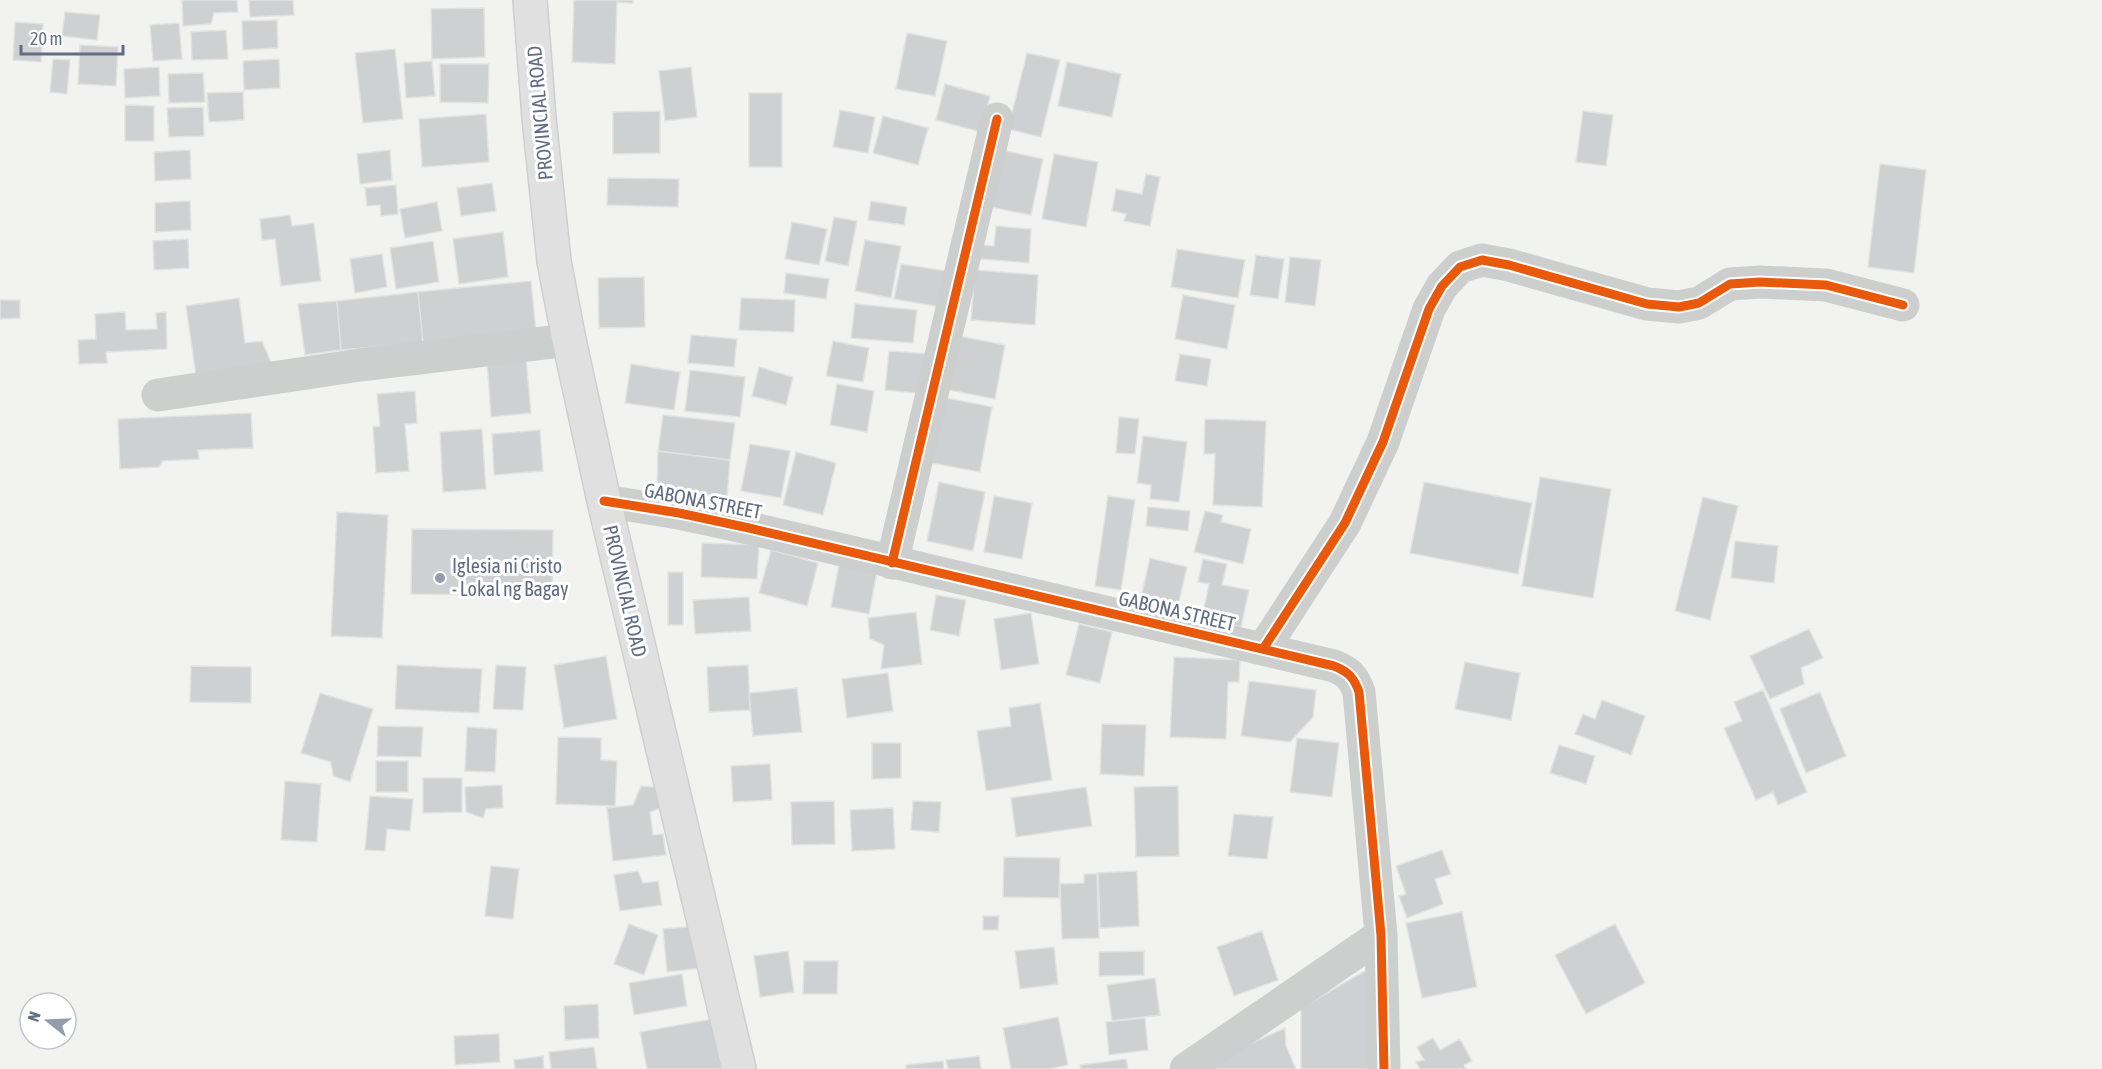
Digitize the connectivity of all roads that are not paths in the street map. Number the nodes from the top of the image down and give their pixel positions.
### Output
1 (530, 0) edge
2 (997, 119) dead end
3 (1903, 304) dead end
4 (569, 340) junction
5 (158, 395) dead end
6 (604, 501) junction
7 (892, 563) junction
8 (1263, 649) junction
9 (1381, 935) junction
10 (739, 1069) edge
11 (1186, 1069) edge
12 (1384, 1069) edge

1 - 4 main road, PROVINCIAL ROAD
2 - 7 street
3 - 8 street
4 - 5 street
4 - 6 main road, PROVINCIAL ROAD
6 - 7 street, GABONA STREET
6 - 10 main road, PROVINCIAL ROAD
7 - 8 street, GABONA STREET
8 - 9 street, GABONA STREET
9 - 11 street
9 - 12 street, GABONA STREET

